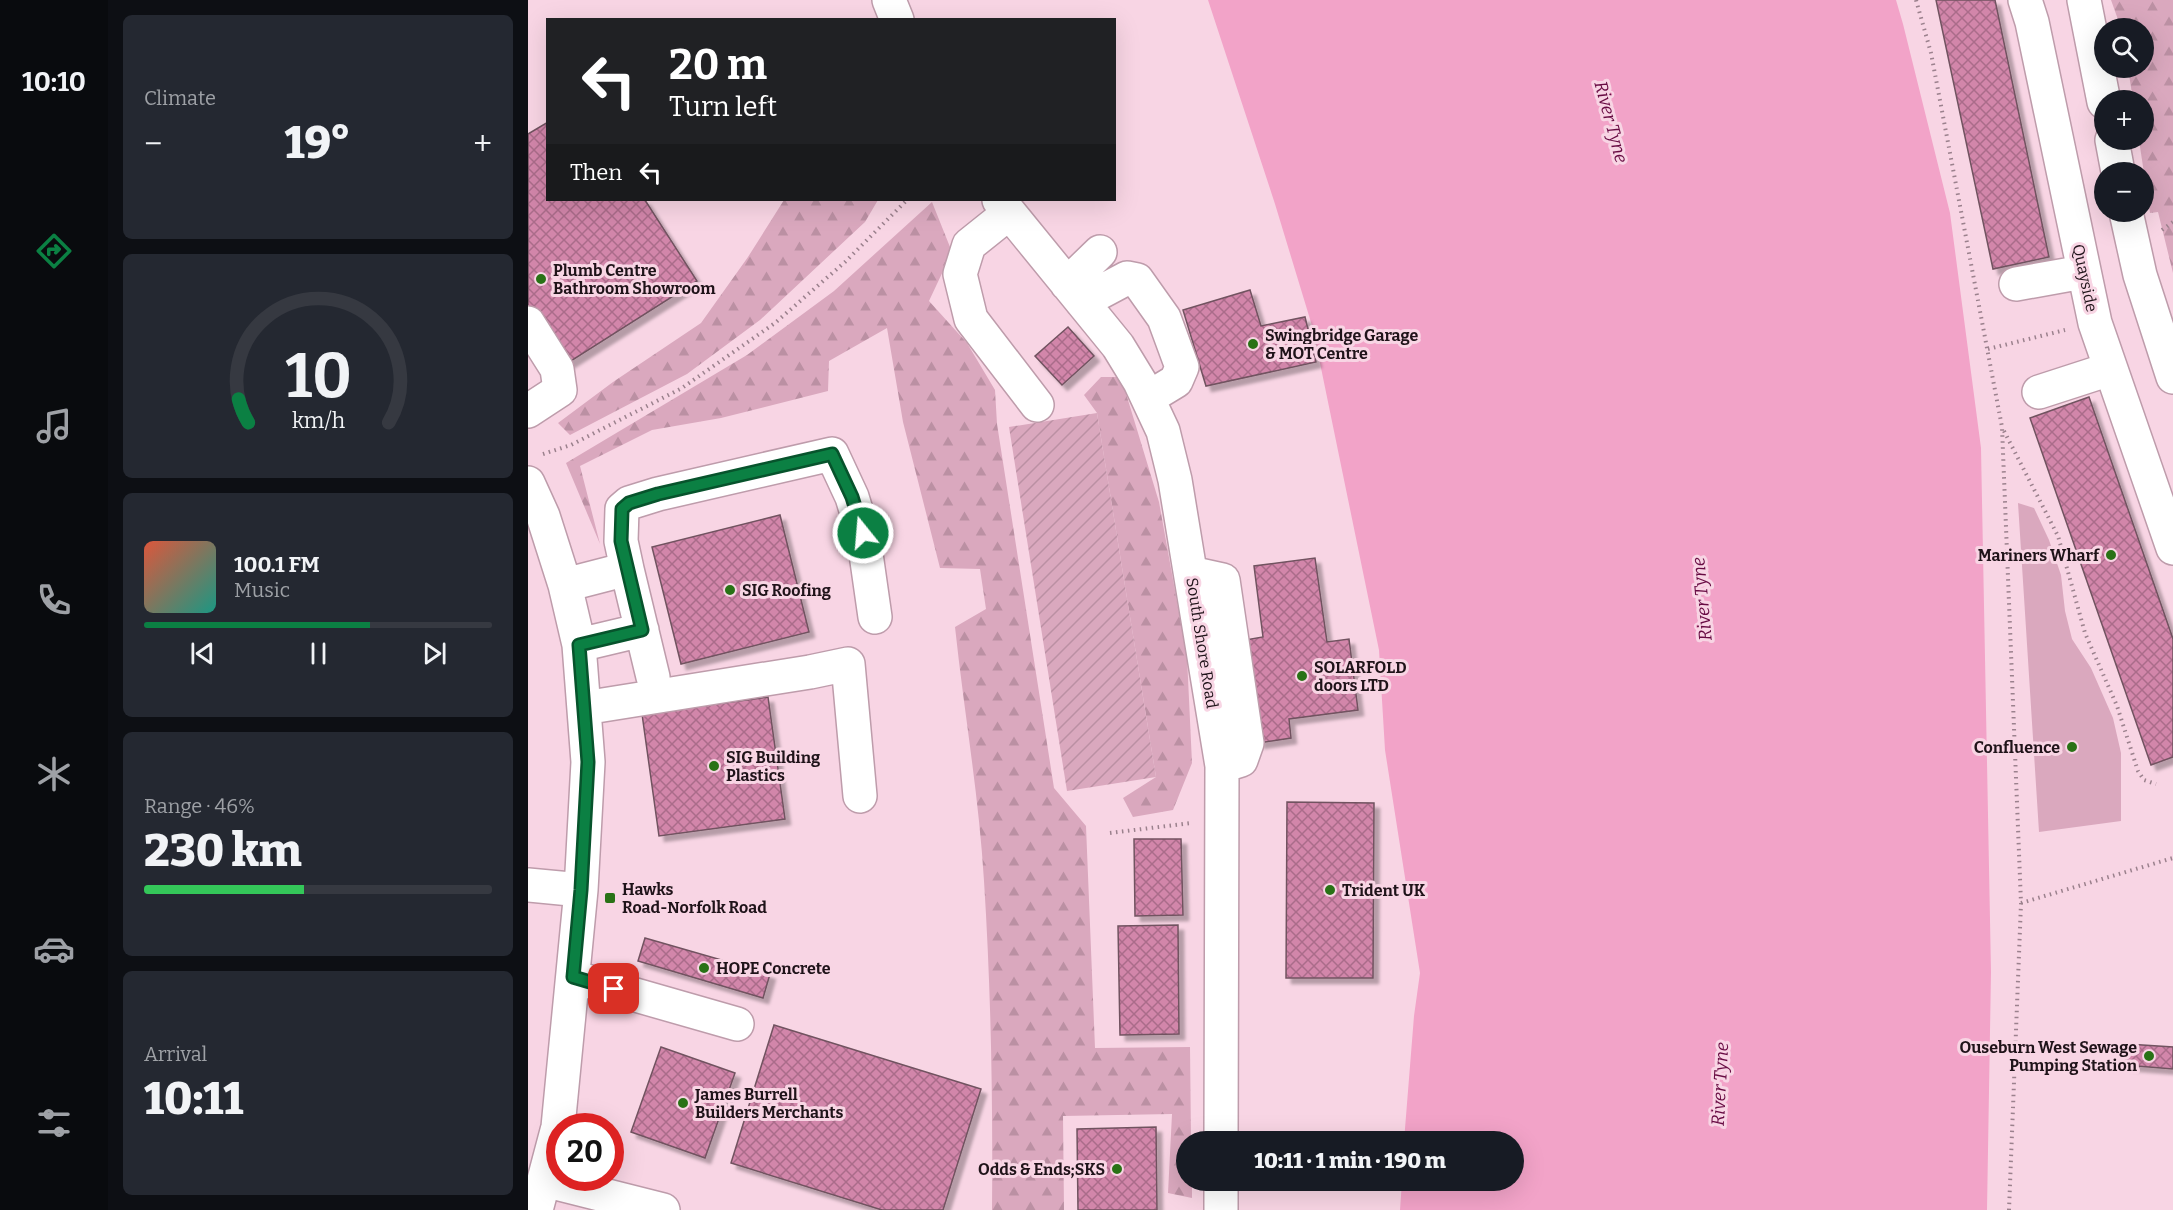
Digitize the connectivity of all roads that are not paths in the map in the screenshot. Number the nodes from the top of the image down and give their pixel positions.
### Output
1 (889, 0) edge
2 (2025, 0) edge
3 (2084, 0) edge
4 (896, 18) edge
5 (2102, 90) edge
6 (1004, 206) edge
7 (2128, 222) edge
8 (1100, 252) dead end
9 (2083, 272) junction
10 (2016, 284) dead end
11 (1075, 293) junction
12 (528, 323) edge
13 (2110, 369) junction
14 (2173, 377) edge
15 (2039, 392) dead end
16 (1148, 398) junction
17 (1037, 405) dead end
18 (528, 411) edge
19 (533, 469) edge
20 (2173, 548) edge
21 (627, 569) junction
22 (565, 585) junction
23 (876, 617) dead end
24 (642, 630) junction
25 (579, 645) junction
26 (653, 677) dead end
27 (584, 708) junction
28 (860, 796) dead end
29 (528, 885) edge
30 (581, 890) junction
31 (573, 977) junction
32 (738, 1024) dead end
33 (1221, 1131) edge
34 (1221, 1191) edge
35 (540, 1195) edge
36 (663, 1210) edge
37 (1221, 1210) edge

1 - 4 street
2 - 9 street, Quayside
3 - 5 street
6 - 11 street, South Shore Road
6 - 17 street
7 - 14 street
8 - 11 street
9 - 10 street
9 - 13 street, Quayside
11 - 16 street, South Shore Road
11 - 16 street
12 - 18 street
13 - 15 street
13 - 20 street, Quayside
16 - 33 street, South Shore Road
19 - 22 street
21 - 22 street
21 - 23 street
21 - 24 street
22 - 25 street
24 - 25 street
24 - 26 street
25 - 27 street
27 - 28 street
27 - 30 street
29 - 30 street
30 - 31 street
31 - 32 street
31 - 35 street
34 - 37 street
35 - 36 street

